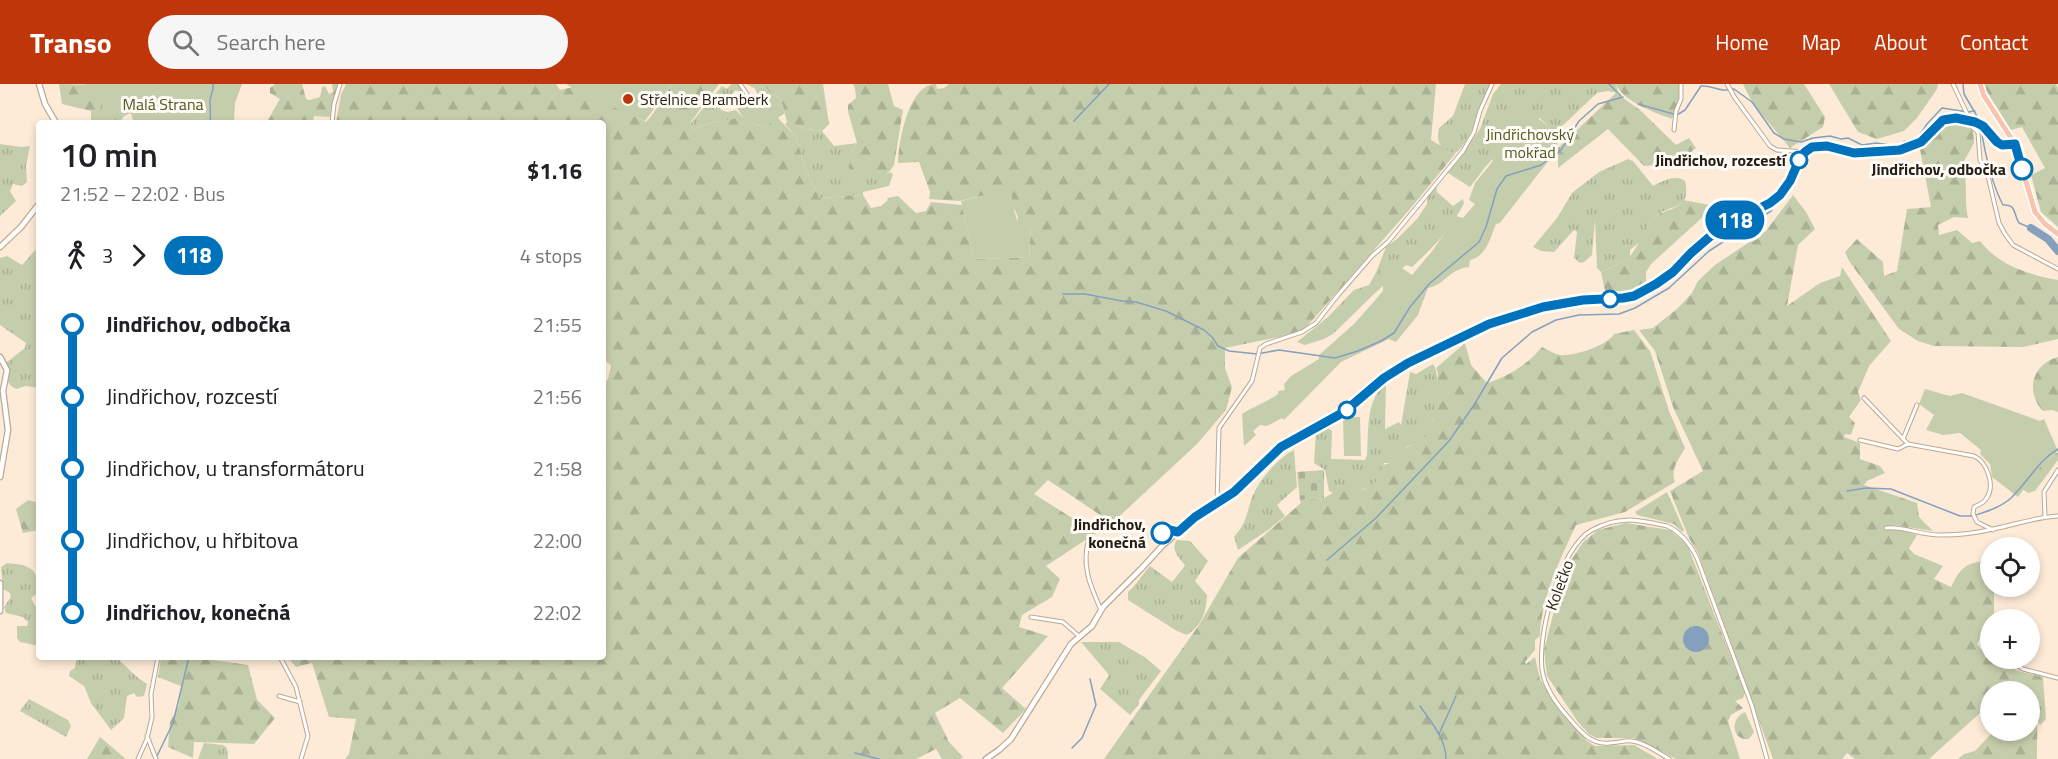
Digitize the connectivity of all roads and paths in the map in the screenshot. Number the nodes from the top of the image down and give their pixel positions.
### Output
1 (39, 84) edge
2 (340, 84) edge
3 (740, 84) edge
4 (1492, 84) edge
5 (1681, 84) edge
6 (1953, 84) edge
7 (1980, 84) edge
8 (1728, 86) edge
9 (747, 94) dead end
10 (1971, 119) junction
11 (54, 120) edge
12 (332, 120) edge
13 (1963, 120) junction
14 (1674, 130) dead end
15 (2015, 144) junction
16 (1805, 152) junction
17 (36, 208) edge
18 (2058, 234) edge
19 (0, 247) edge
20 (2058, 269) edge
21 (0, 357) edge
22 (1864, 398) dead end
23 (1917, 405) dead end
24 (1903, 439) junction
25 (1860, 440) dead end
26 (1908, 444) junction
27 (2058, 470) edge
28 (0, 477) edge
29 (1217, 504) junction
30 (2045, 516) junction
31 (2058, 516) edge
32 (1886, 528) dead end
33 (1993, 530) junction
34 (1089, 538) dead end
35 (0, 583) edge
36 (1101, 610) junction
37 (0, 611) edge
38 (1031, 617) dead end
39 (1080, 637) junction
40 (157, 660) edge
41 (282, 660) edge
42 (2023, 669) edge
43 (2058, 678) edge
44 (279, 696) dead end
45 (300, 702) junction
46 (147, 736) junction
47 (138, 759) edge
48 (156, 759) edge
49 (301, 759) edge
50 (986, 759) edge
51 (1669, 759) edge
52 (1767, 759) edge

1 - 11 street
2 - 12 street
3 - 9 street
4 - 29 street
5 - 14 street
6 - 10 street
7 - 15 main road
8 - 16 street
10 - 13 street
10 - 15 street
13 - 16 street
13 - 20 street
15 - 18 main road
16 - 29 street
17 - 19 street
21 - 28 street
22 - 24 street
23 - 24 street
24 - 26 street
25 - 26 street
26 - 33 street
27 - 30 street
29 - 36 street
30 - 31 street
30 - 33 street
32 - 33 street
34 - 36 street
35 - 37 street
36 - 39 street
38 - 39 street
39 - 50 street
40 - 46 street
41 - 45 street
42 - 43 street
44 - 45 street
45 - 49 street
46 - 47 street
46 - 48 street
51 - 52 street, Kolečko

